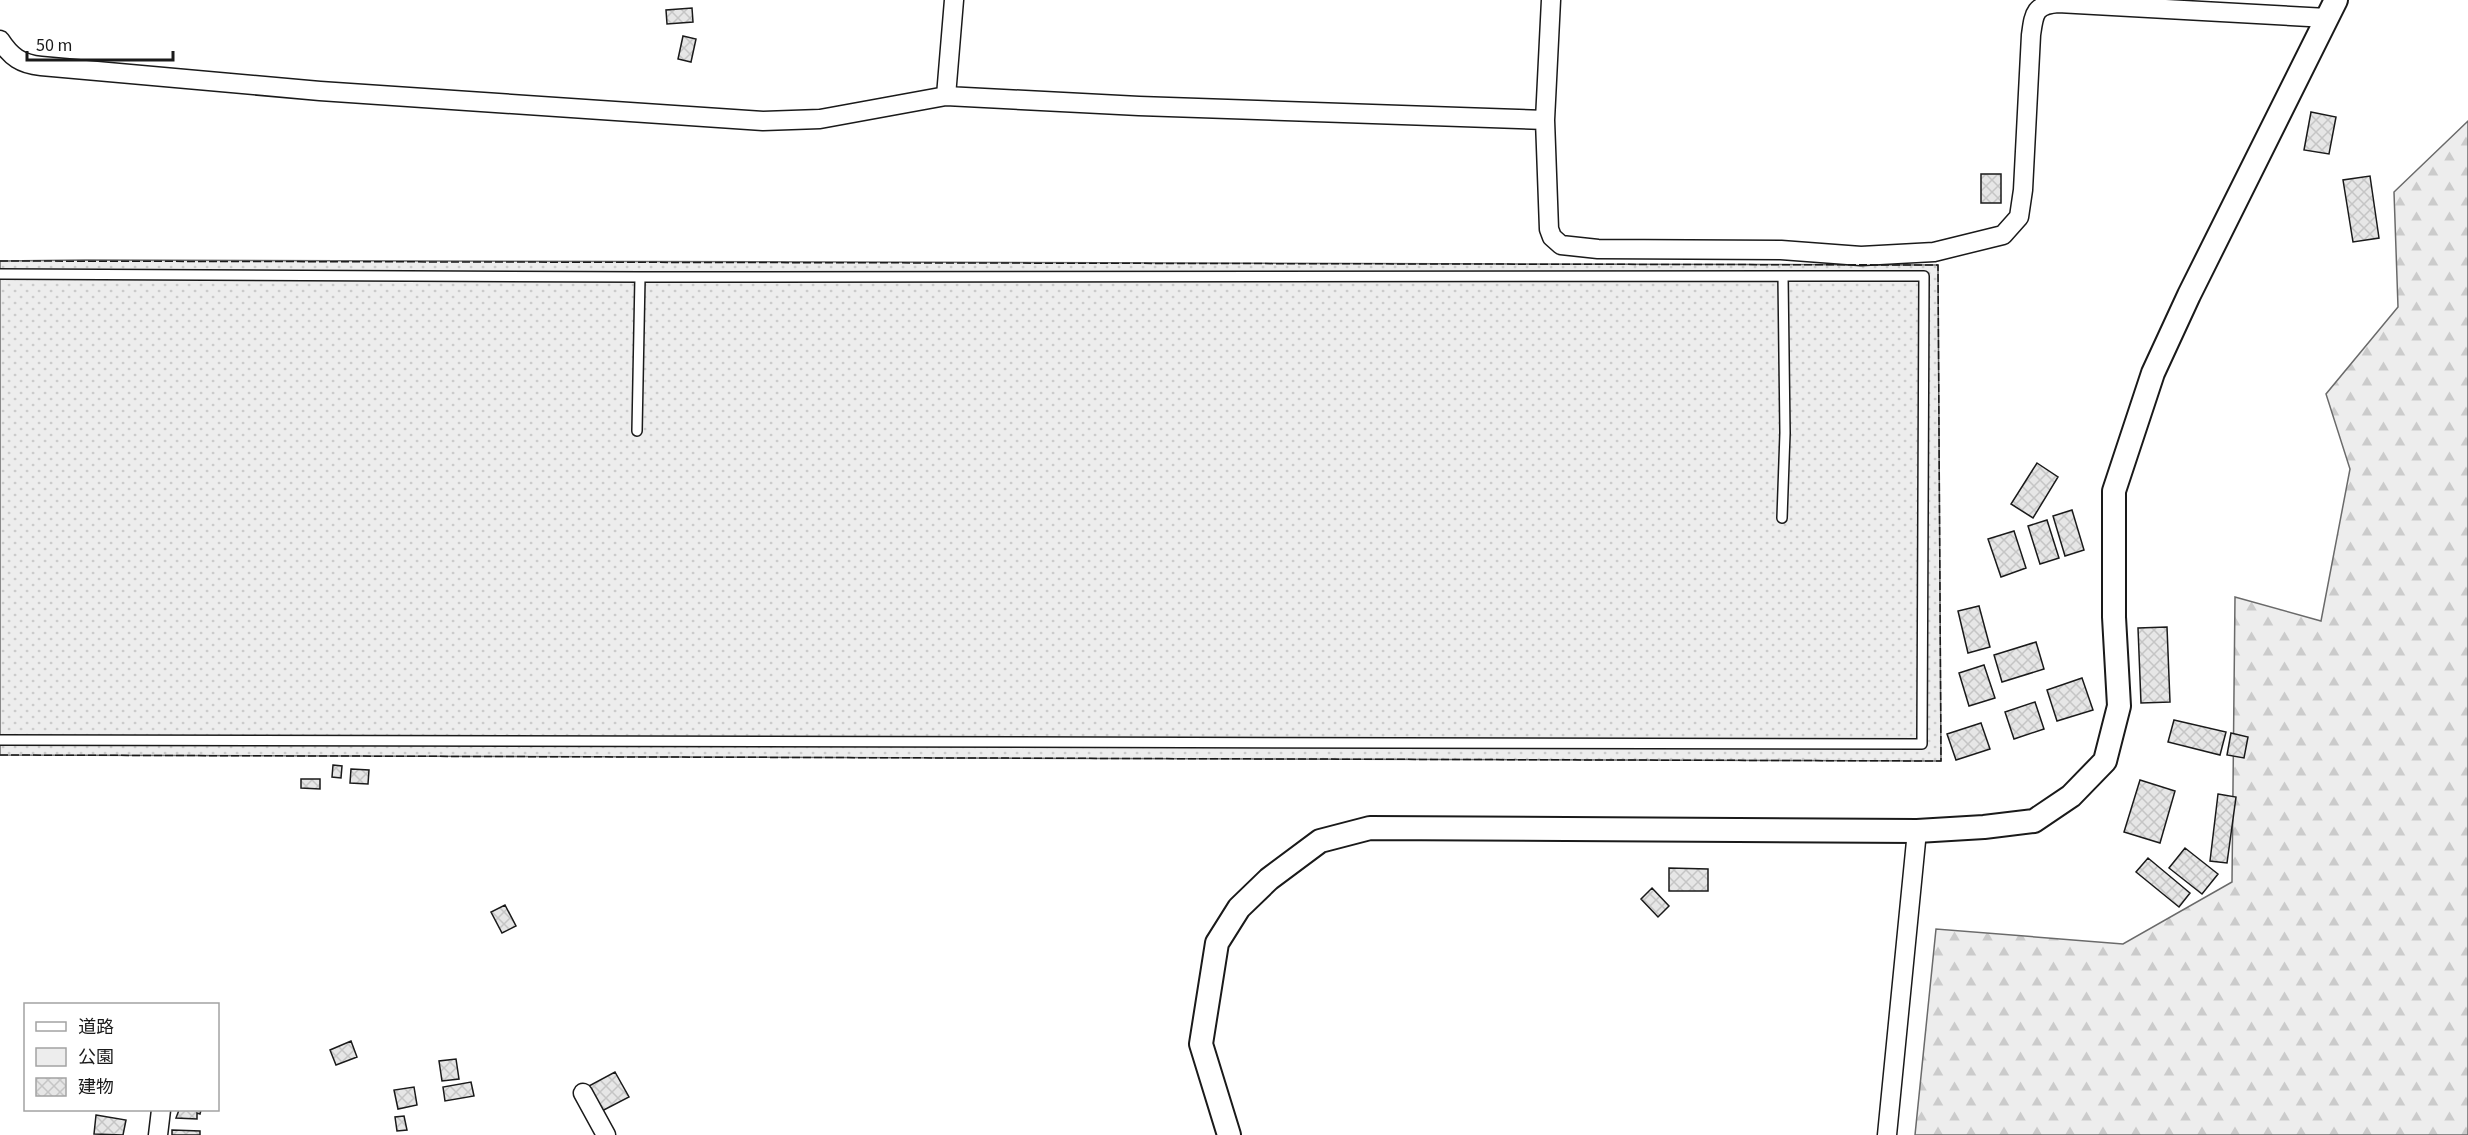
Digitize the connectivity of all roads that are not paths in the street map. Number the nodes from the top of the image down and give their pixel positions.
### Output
1 (954, 0) edge
2 (1551, 0) edge
3 (2332, 9) edge
4 (0, 40) edge
5 (946, 96) junction
6 (1545, 120) junction
7 (0, 274) edge
8 (1783, 276) junction
9 (640, 278) junction
10 (637, 430) dead end
11 (1782, 518) dead end
12 (0, 740) edge
13 (1917, 831) junction
14 (583, 1093) dead end
15 (161, 1111) edge
16 (158, 1135) edge
17 (606, 1135) edge
18 (1229, 1135) edge
19 (1887, 1135) edge

1 - 5 street
2 - 6 street
3 - 6 street
3 - 13 street
4 - 5 street
5 - 6 street
7 - 9 lane
8 - 9 lane
8 - 11 lane
8 - 12 lane
9 - 10 lane
13 - 18 street
13 - 19 street
14 - 17 street
15 - 16 street

